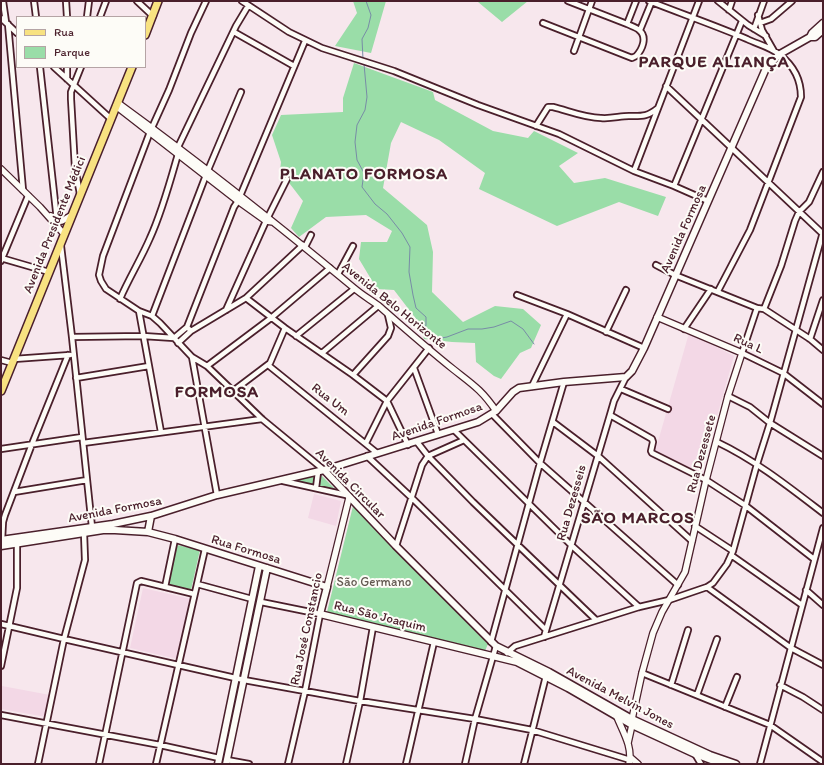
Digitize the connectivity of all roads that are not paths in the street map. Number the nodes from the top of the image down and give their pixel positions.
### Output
1 (3, 1) edge
2 (34, 1) edge
3 (66, 1) edge
4 (90, 1) edge
5 (106, 1) edge
6 (137, 1) edge
7 (158, 1) edge
8 (206, 1) edge
9 (242, 1) edge
10 (568, 1) edge
11 (592, 1) edge
12 (636, 1) edge
13 (651, 1) edge
14 (699, 1) edge
15 (718, 1) edge
16 (732, 1) edge
17 (764, 1) edge
18 (792, 1) edge
19 (248, 6) junction
20 (590, 9) junction
21 (729, 10) junction
22 (758, 15) junction
23 (36, 16) edge
24 (67, 16) edge
25 (87, 16) edge
26 (100, 16) edge
27 (152, 16) junction
28 (693, 17) junction
29 (1, 18) edge
30 (742, 21) junction
31 (7, 23) junction
32 (543, 23) dead end
33 (760, 23) junction
34 (823, 23) edge
35 (628, 24) junction
36 (754, 28) junction
37 (640, 30) junction
38 (823, 30) edge
39 (16, 32) edge
40 (146, 32) edge
41 (234, 32) junction
42 (736, 35) junction
43 (766, 36) junction
44 (810, 37) junction
45 (579, 38) junction
46 (305, 41) junction
47 (574, 51) dead end
48 (777, 53) junction
49 (294, 66) junction
50 (40, 68) edge
51 (55, 68) edge
52 (67, 68) edge
53 (81, 68) edge
54 (132, 68) edge
55 (67, 79) junction
56 (74, 85) junction
57 (666, 86) junction
58 (241, 92) dead end
59 (117, 104) junction
60 (659, 106) junction
61 (111, 119) junction
62 (700, 119) junction
63 (536, 126) junction
64 (151, 130) junction
65 (178, 147) junction
66 (731, 148) junction
67 (178, 154) junction
68 (1, 169) edge
69 (634, 172) junction
70 (823, 172) edge
71 (207, 173) junction
72 (287, 179) dead end
73 (769, 183) junction
74 (674, 186) junction
75 (23, 190) junction
76 (80, 195) junction
77 (28, 196) junction
78 (240, 198) junction
79 (708, 201) junction
80 (40, 208) junction
81 (799, 212) junction
82 (72, 215) junction
83 (267, 219) junction
84 (57, 220) junction
85 (64, 234) junction
86 (823, 234) edge
87 (311, 235) dead end
88 (60, 243) junction
89 (304, 246) junction
90 (353, 246) dead end
91 (1, 259) edge
92 (656, 265) dead end
93 (330, 268) junction
94 (49, 272) junction
95 (338, 274) junction
96 (675, 274) junction
97 (354, 289) junction
98 (711, 289) junction
99 (626, 290) dead end
100 (718, 291) junction
101 (517, 295) dead end
102 (246, 298) junction
103 (120, 299) junction
104 (823, 300) edge
105 (378, 306) junction
106 (757, 308) junction
107 (764, 309) junction
108 (226, 310) junction
109 (139, 311) junction
110 (567, 314) junction
111 (388, 315) junction
112 (152, 316) junction
113 (657, 317) junction
114 (271, 318) junction
115 (187, 327) junction
116 (285, 328) junction
117 (684, 329) junction
118 (191, 331) junction
119 (796, 331) junction
120 (606, 332) junction
121 (143, 336) junction
122 (296, 336) junction
123 (72, 337) junction
124 (174, 338) junction
125 (810, 339) junction
126 (178, 343) junction
127 (428, 348) junction
128 (644, 348) junction
129 (823, 350) edge
130 (322, 353) junction
131 (742, 353) junction
132 (71, 355) junction
133 (192, 357) junction
134 (1, 360) edge
135 (13, 361) junction
136 (149, 366) junction
137 (207, 366) junction
138 (268, 366) junction
139 (414, 368) junction
140 (783, 374) junction
141 (353, 375) junction
142 (626, 377) junction
143 (76, 378) junction
144 (564, 382) junction
145 (532, 386) junction
146 (620, 389) junction
147 (1, 391) edge
148 (233, 391) junction
149 (728, 396) junction
150 (387, 402) junction
151 (823, 404) edge
152 (668, 409) dead end
153 (494, 413) junction
154 (610, 415) junction
155 (262, 419) junction
156 (553, 422) junction
157 (770, 423) junction
158 (205, 426) junction
159 (454, 430) junction
160 (161, 432) junction
161 (438, 434) junction
162 (82, 437) junction
163 (464, 440) junction
164 (417, 442) junction
165 (717, 442) junction
166 (83, 443) junction
167 (366, 443) junction
168 (32, 444) junction
169 (408, 445) junction
170 (1, 449) edge
171 (377, 453) junction
172 (367, 456) junction
173 (428, 456) junction
174 (598, 456) junction
175 (823, 456) edge
176 (540, 463) junction
177 (757, 464) junction
178 (321, 471) junction
179 (87, 480) junction
180 (282, 480) junction
181 (706, 480) junction
182 (316, 488) junction
183 (14, 492) junction
184 (217, 495) junction
185 (348, 496) junction
186 (412, 498) junction
187 (584, 502) junction
188 (529, 503) junction
189 (746, 506) junction
190 (823, 512) edge
191 (151, 516) junction
192 (92, 526) junction
193 (695, 526) junction
194 (114, 527) junction
195 (823, 528) edge
196 (148, 532) junction
197 (84, 533) junction
198 (159, 534) joint
199 (58, 535) junction
200 (29, 539) junction
201 (175, 539) junction
202 (692, 541) junction
203 (1, 542) edge
204 (17, 544) junction
205 (818, 544) junction
206 (571, 545) junction
207 (396, 546) junction
208 (518, 546) junction
209 (823, 548) edge
210 (205, 549) junction
211 (732, 553) junction
212 (814, 559) junction
213 (259, 566) junction
214 (267, 568) junction
215 (197, 584) junction
216 (678, 585) junction
217 (560, 586) junction
218 (165, 587) junction
219 (326, 587) junction
220 (707, 587) junction
221 (506, 590) junction
222 (806, 590) junction
223 (194, 594) junction
224 (252, 599) junction
225 (669, 600) junction
226 (261, 602) junction
227 (823, 604) edge
228 (802, 605) junction
229 (639, 607) junction
230 (320, 614) junction
231 (596, 620) junction
232 (1, 624) edge
233 (10, 626) junction
234 (373, 627) junction
235 (546, 630) junction
236 (688, 630) dead end
237 (544, 637) junction
238 (717, 639) dead end
239 (64, 640) junction
240 (434, 642) junction
241 (494, 644) junction
242 (790, 648) junction
243 (123, 653) junction
244 (507, 653) junction
245 (493, 656) junction
246 (179, 665) junction
247 (823, 665) edge
248 (1, 666) edge
249 (642, 673) junction
250 (546, 676) junction
251 (737, 677) dead end
252 (236, 678) junction
253 (244, 680) junction
254 (671, 685) junction
255 (780, 686) junction
256 (305, 691) junction
257 (697, 696) junction
258 (360, 701) junction
259 (725, 707) junction
260 (418, 709) junction
261 (823, 710) edge
262 (1, 715) edge
263 (617, 717) junction
264 (475, 719) junction
265 (632, 722) junction
266 (47, 723) junction
267 (770, 725) junction
268 (532, 730) junction
269 (106, 734) junction
270 (628, 744) junction
271 (160, 745) junction
272 (695, 754) junction
273 (630, 760) edge
274 (219, 761) edge
275 (226, 762) edge
276 (823, 762) edge
277 (38, 764) edge
278 (99, 764) edge
279 (156, 764) edge
280 (249, 764) edge
281 (288, 764) edge
282 (346, 764) edge
283 (406, 764) edge
284 (465, 764) edge
285 (524, 764) edge
286 (638, 764) edge
287 (701, 764) edge
288 (722, 764) edge
289 (736, 764) edge
290 (760, 764) edge

1 - 31 street
2 - 23 street
3 - 24 street
4 - 25 street
5 - 26 street
6 - 27 street
7 - 27 main road
8 - 64 street
9 - 19 street
10 - 20 street
11 - 20 street
12 - 35 street
13 - 28 street
13 - 37 street
14 - 28 street
15 - 21 street
16 - 21 street
17 - 22 street
18 - 33 street
19 - 41 street
19 - 46 street
20 - 35 street
20 - 45 street
21 - 30 street
22 - 33 street
22 - 36 street
27 - 40 main road
28 - 42 street
28 - 57 street
29 - 31 street
30 - 36 street
30 - 42 street
31 - 39 street
31 - 75 street
32 - 45 street
33 - 43 street
34 - 44 main road
35 - 37 street
36 - 43 street
37 - 45 street
38 - 44 main road
41 - 49 street
41 - 65 street
42 - 48 street
42 - 62 street
43 - 48 street
44 - 48 main road
45 - 47 street
46 - 49 street
46 - 63 street
48 - 66 main road
48 - 73 street
49 - 78 street
50 - 84 street
51 - 55 street
52 - 55 street
53 - 56 street
54 - 59 main road, Avenida Presidente Médici
55 - 56 street
56 - 61 street
56 - 76 street
57 - 60 street
57 - 62 street
58 - 71 street
59 - 61 main road, Avenida Presidente Médici
59 - 64 street, Avenida Belo Horizonte
60 - 63 street
60 - 69 street
61 - 76 main road, Avenida Presidente Médici
62 - 66 street
62 - 74 street
63 - 69 street
64 - 65 street, Avenida Belo Horizonte
64 - 67 street, Avenida Belo Horizonte
64 - 103 street
65 - 71 street, Avenida Belo Horizonte
66 - 73 street
66 - 79 main road, Avenida Formosa
67 - 71 street, Avenida Belo Horizonte
67 - 103 street
68 - 75 street
69 - 74 street
70 - 81 street
71 - 78 street, Avenida Belo Horizonte
71 - 112 street
72 - 83 street
73 - 81 street
73 - 100 street
74 - 79 street
75 - 77 street
76 - 82 main road, Avenida Presidente Médici
77 - 80 street
77 - 91 street
78 - 83 street, Avenida Belo Horizonte
78 - 115 street
79 - 96 main road, Avenida Formosa
80 - 84 street
80 - 85 street
81 - 86 street
81 - 107 street
82 - 84 street
82 - 85 main road, Avenida Presidente Médici
83 - 89 street, Avenida Belo Horizonte
83 - 108 street
85 - 88 main road, Avenida Presidente Médici
86 - 119 street
87 - 89 street
88 - 94 main road, Avenida Presidente Médici
88 - 123 street
89 - 93 street, Avenida Belo Horizonte
89 - 102 street
90 - 95 street
91 - 94 street
92 - 96 street
93 - 95 street, Avenida Belo Horizonte
93 - 114 street
94 - 135 main road, Avenida Presidente Médici
95 - 97 street, Avenida Belo Horizonte
96 - 98 street
96 - 113 main road, Avenida Formosa
97 - 105 street, Avenida Belo Horizonte
97 - 122 street
98 - 100 street
98 - 117 street
99 - 120 street
100 - 106 street
101 - 110 street
102 - 108 street
102 - 114 street
103 - 109 street
104 - 125 street
105 - 111 street, Avenida Belo Horizonte
105 - 130 street
106 - 107 street
106 - 131 street, Rua Dezessete
107 - 119 street
108 - 118 street
109 - 112 street
109 - 121 street
110 - 120 street
110 - 145 street
111 - 127 street, Avenida Belo Horizonte
111 - 141 street
112 - 124 street, Avenida Circular
113 - 117 street, Rua L
113 - 128 main road, Avenida Formosa
114 - 116 street
114 - 137 street
115 - 118 street
115 - 124 street
116 - 122 street
116 - 138 street
117 - 131 street, Rua L
118 - 126 street
119 - 125 street
119 - 140 street
120 - 128 street
121 - 123 street
121 - 124 street
121 - 136 street
122 - 130 street
123 - 132 street
124 - 126 street, Avenida Circular
125 - 129 street
126 - 133 street, Avenida Circular
127 - 139 street
127 - 153 street, Avenida Belo Horizonte
128 - 142 main road, Avenida Formosa
130 - 141 street
131 - 140 street, Rua L
131 - 149 street, Rua Dezessete
132 - 135 street
132 - 143 street
132 - 168 street
133 - 137 street, Avenida Circular
133 - 158 street
134 - 135 street
135 - 147 main road, Avenida Presidente Médici
136 - 143 street
136 - 160 street
137 - 148 street, Avenida Circular
138 - 148 street
138 - 167 street, Rua Um
139 - 150 street
139 - 161 street
140 - 151 street, Rua L
140 - 157 street
141 - 150 street
142 - 144 main road, Avenida Formosa
142 - 146 street, Rua Dezesseis
143 - 162 street
144 - 145 main road, Avenida Formosa
144 - 156 street
145 - 153 main road, Avenida Formosa
146 - 152 street
146 - 154 street, Rua Dezesseis
148 - 155 street, Avenida Circular
149 - 157 street
149 - 165 street, Rua Dezessete
150 - 167 street
150 - 169 street
153 - 159 main road, Avenida Formosa
153 - 176 street
154 - 174 street, Rua Dezesseis
154 - 181 street
155 - 158 street
155 - 178 street, Avenida Circular
156 - 174 street
156 - 176 street
157 - 175 street
157 - 177 street
158 - 160 street
158 - 184 street
159 - 161 main road, Avenida Formosa
159 - 163 street
160 - 166 street
161 - 164 main road, Avenida Formosa
162 - 166 street
162 - 168 street
163 - 173 street
163 - 188 street
164 - 169 main road, Avenida Formosa
164 - 173 street
165 - 177 street
165 - 181 street, Rua Dezessete
166 - 179 street
167 - 171 street, Rua Um
168 - 170 street
168 - 183 street
169 - 171 main road, Avenida Formosa
171 - 172 main road, Avenida Formosa
172 - 178 main road, Avenida Formosa
172 - 186 street
173 - 186 street
173 - 208 street
174 - 187 street, Rua Dezesseis
174 - 202 street
176 - 187 street
176 - 188 street
177 - 189 street
177 - 190 street
178 - 180 main road, Avenida Formosa
178 - 182 street
178 - 185 main road, Avenida Circular
179 - 183 street
179 - 192 street
180 - 182 street
180 - 184 main road, Avenida Formosa
181 - 189 street
181 - 193 street, Rua Dezessete
182 - 185 street
183 - 203 street
184 - 191 main road, Avenida Formosa
185 - 207 main road, Avenida Circular
185 - 219 street, Rua José Constancio
186 - 207 street
186 - 221 street
187 - 206 street, Rua Dezesseis
187 - 216 street
188 - 206 street
188 - 208 street
189 - 211 street
189 - 212 street
191 - 194 main road, Avenida Formosa
191 - 196 main road
192 - 194 main road, Avenida Formosa
192 - 199 main road, Avenida Formosa
193 - 202 street, Rua Dezessete
193 - 211 street
194 - 196 main road, Avenida Formosa
194 - 197 main road, Avenida Formosa
195 - 205 street
196 - 198 main road, Avenida Formosa
197 - 199 main road, Avenida Formosa
197 - 239 street
198 - 201 main road, Rua Formosa
199 - 200 main road, Avenida Formosa
200 - 203 main road, Avenida Formosa
200 - 204 main road, Avenida Formosa
201 - 210 main road, Rua Formosa
201 - 218 street
202 - 216 street, Rua Dezessete
203 - 204 main road, Avenida Formosa
204 - 233 street
205 - 209 street
205 - 212 street
206 - 217 street, Rua Dezesseis
206 - 229 street
207 - 241 main road, Avenida Circular
208 - 217 street
208 - 221 street
210 - 213 main road, Rua Formosa
210 - 215 street
211 - 220 street
211 - 228 street
212 - 222 street
213 - 214 main road, Rua Formosa
213 - 224 main road
214 - 219 main road, Rua Formosa
214 - 226 main road
215 - 223 street
215 - 224 street
216 - 225 street, Rua Dezessete
217 - 231 street
217 - 235 street, Rua Dezesseis
218 - 223 street
218 - 243 street
219 - 230 main road, Rua José Constancio
220 - 225 street
220 - 242 street
221 - 235 street
221 - 241 street
222 - 227 street
222 - 228 street
223 - 246 street
224 - 252 main road
225 - 229 street
225 - 249 street, Rua Dezessete
226 - 230 street, Rua São Joaquim
226 - 253 main road
228 - 242 street
229 - 231 street
230 - 234 main road, Rua São Joaquim
230 - 256 street, Rua José Constancio
231 - 237 street
232 - 233 street
233 - 239 street
233 - 248 street
234 - 240 main road, Rua São Joaquim
234 - 258 street
235 - 237 street, Rua Dezesseis
236 - 254 street
237 - 244 street
238 - 257 street
239 - 243 street
239 - 266 street
240 - 245 main road, Rua São Joaquim
240 - 260 street
241 - 244 main road, Avenida Melvin Jones
241 - 245 street
242 - 247 street
242 - 255 street
243 - 246 street
243 - 269 street
244 - 265 main road, Avenida Melvin Jones
245 - 250 main road, Avenida Melvin Jones
245 - 264 street
246 - 252 street
246 - 271 street
249 - 254 street
249 - 265 street, Rua Dezessete
250 - 263 main road, Avenida Melvin Jones
250 - 268 street
251 - 259 street
252 - 253 street
252 - 274 main road
253 - 256 street
253 - 275 main road
254 - 257 street
255 - 261 street
255 - 267 street
256 - 258 street
256 - 281 street, Rua José Constancio
257 - 259 street
258 - 260 street
258 - 282 street
259 - 267 street
260 - 264 street
260 - 283 street
262 - 266 street
263 - 265 main road, Avenida Melvin Jones
263 - 270 street, Rua Dezessete
264 - 268 street
264 - 284 street
265 - 270 street, Rua Dezessete
265 - 272 main road, Avenida Melvin Jones
265 - 289 main road, Avenida Melvin Jones
266 - 269 street
266 - 277 street
267 - 276 street
267 - 290 street
268 - 273 street
268 - 285 street
269 - 271 street
269 - 278 street
270 - 273 street, Rua Dezessete
271 - 274 street
271 - 279 street
272 - 287 street
272 - 288 main road, Avenida Melvin Jones
273 - 286 street
275 - 280 street

